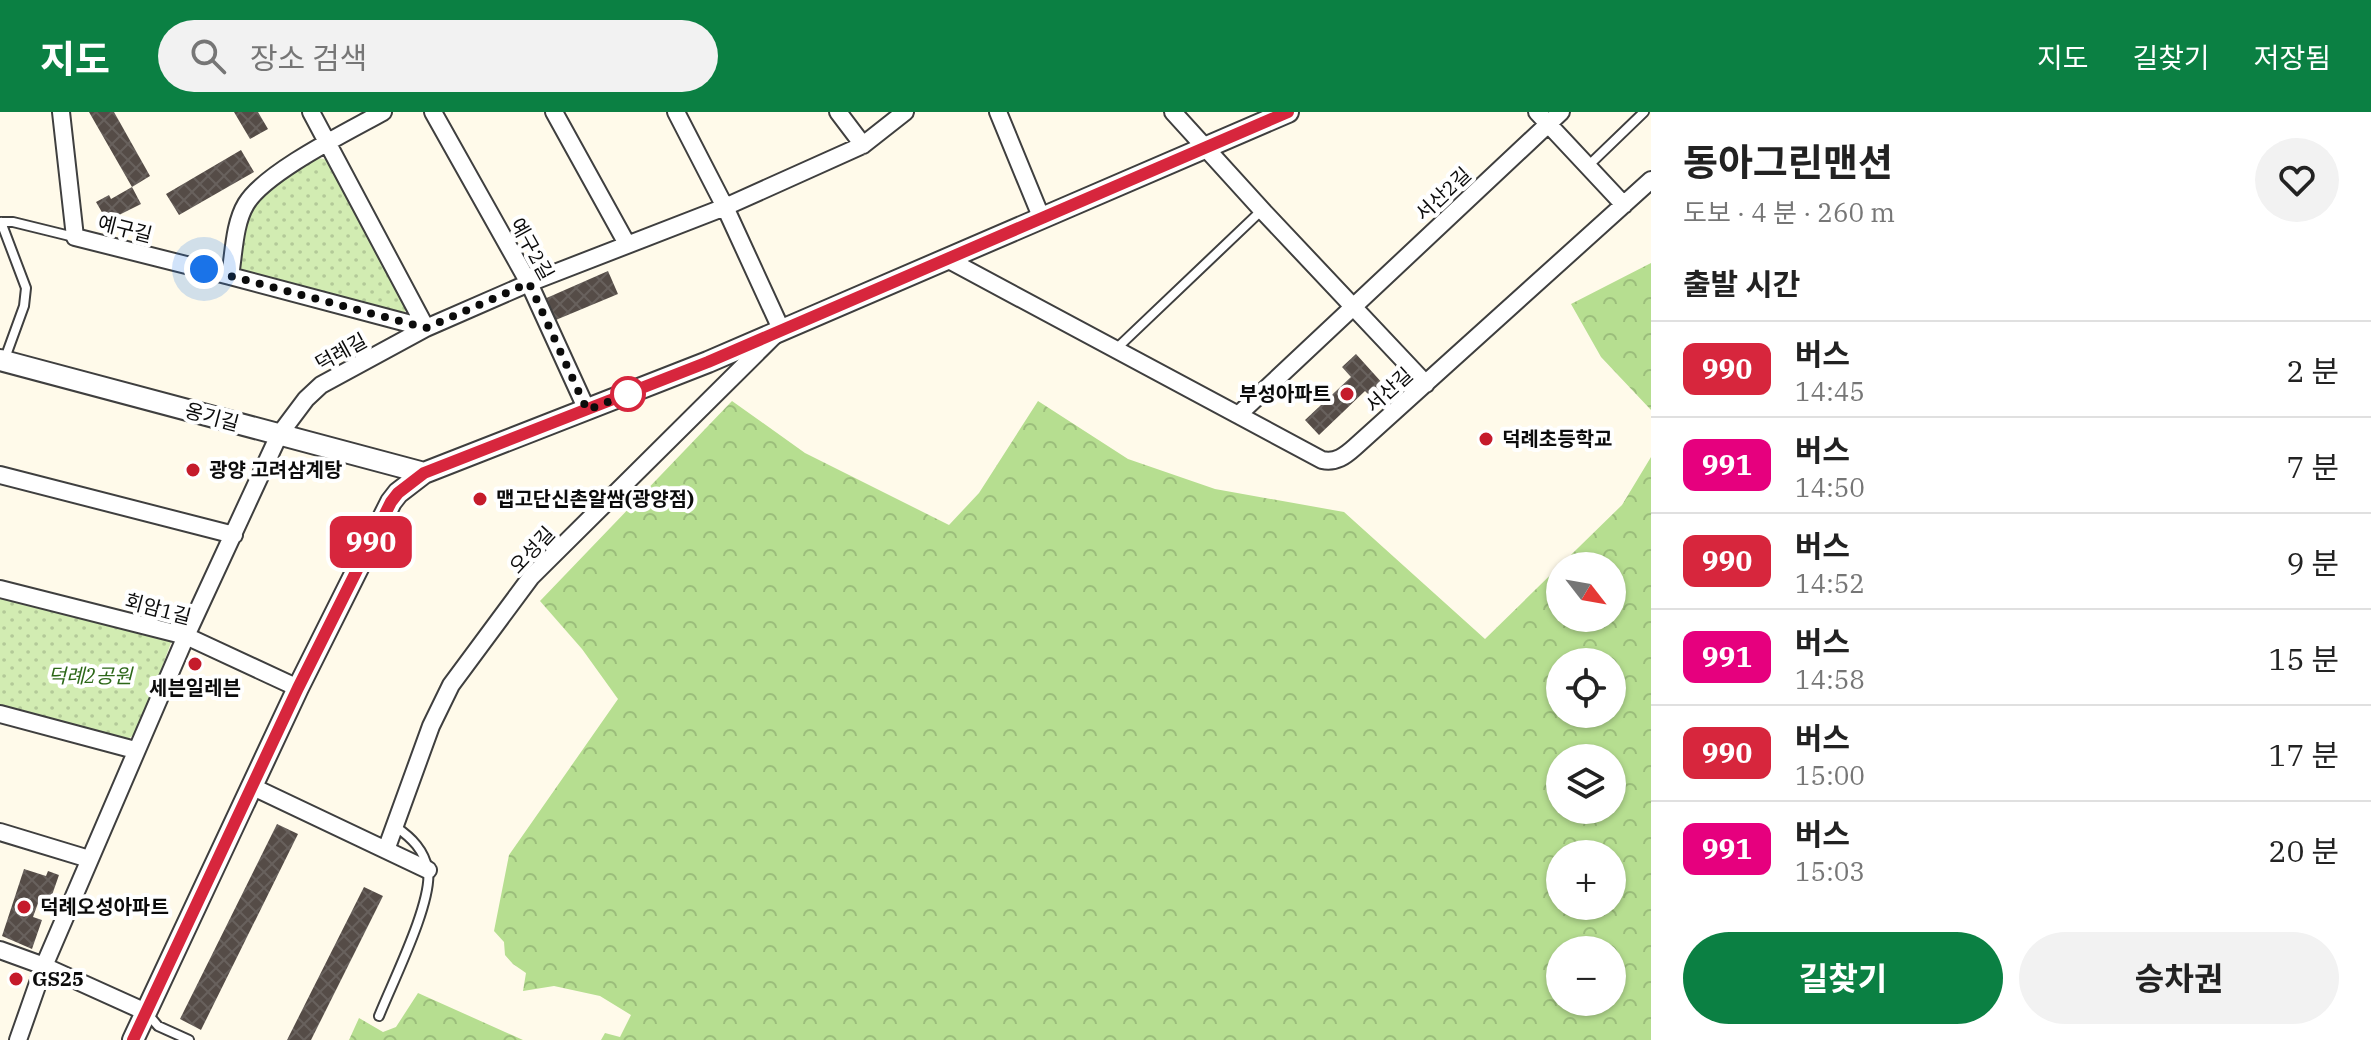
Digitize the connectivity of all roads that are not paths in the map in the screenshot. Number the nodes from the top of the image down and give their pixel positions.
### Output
1 (61, 112) edge
2 (311, 112) edge
3 (383, 112) edge
4 (433, 112) edge
5 (554, 112) edge
6 (676, 112) edge
7 (838, 112) edge
8 (905, 112) edge
9 (998, 112) edge
10 (1173, 112) edge
11 (1288, 112) edge
12 (1644, 112) edge
13 (1549, 116) edge
14 (328, 143) junction
15 (863, 145) junction
16 (1207, 148) junction
17 (1588, 167) junction
18 (1651, 180) edge
19 (1624, 205) junction
20 (725, 207) junction
21 (1262, 210) junction
22 (1042, 219) junction
23 (1, 222) edge
24 (75, 237) junction
25 (627, 244) junction
26 (947, 259) junction
27 (230, 276) junction
28 (529, 283) junction
29 (1353, 305) junction
30 (426, 328) junction
31 (781, 329) junction
32 (1116, 349) junction
33 (2, 361) edge
34 (1426, 384) junction
35 (587, 410) junction
36 (1238, 415) junction
37 (279, 435) junction
38 (424, 473) junction
39 (0, 475) edge
40 (234, 535) junction
41 (0, 589) edge
42 (186, 636) junction
43 (298, 688) junction
44 (0, 714) edge
45 (135, 750) junction
46 (253, 787) junction
47 (396, 827) junction
48 (0, 832) edge
49 (386, 850) junction
50 (89, 859) junction
51 (428, 870) junction
52 (0, 950) edge
53 (44, 966) junction
54 (146, 1012) junction
55 (379, 1016) dead end
56 (18, 1040) edge
57 (133, 1040) edge
58 (189, 1040) edge

1 - 24 street, 예구길
2 - 14 street
3 - 14 street
4 - 28 street, 예구2길
5 - 25 street
6 - 20 street
7 - 15 street
8 - 15 street, 덕례길
9 - 22 street
10 - 16 street
11 - 16 street
12 - 17 lane
13 - 17 street
13 - 29 street, 서산2길
14 - 27 street
14 - 30 street
15 - 20 street, 덕례길
16 - 21 street
16 - 22 street
17 - 19 street
18 - 19 street, 서산길
19 - 34 street, 서산길
20 - 25 street, 덕례길
20 - 31 street
21 - 29 street
21 - 32 lane
22 - 26 street
23 - 24 lane
23 - 33 lane
24 - 27 street, 예구길
25 - 28 street, 덕례길
26 - 31 street
26 - 32 street, 서산길
27 - 30 street, 예구길
28 - 30 street, 덕례길
28 - 35 street, 예구2길
29 - 34 street
29 - 36 street, 서산2길
30 - 37 street, 덕례길
31 - 35 street
31 - 47 street, 오성길
32 - 36 street, 서산길
33 - 37 street, 옹기길
34 - 36 street, 서산길
35 - 38 street
37 - 38 street, 옹기길
37 - 40 street, 덕례길
38 - 43 street
39 - 40 street
40 - 42 street, 덕례길
41 - 42 street, 회암1길
42 - 43 street, 회암1길
42 - 45 street, 덕례길
43 - 46 street
44 - 45 street
45 - 50 street, 덕례길
46 - 49 street
46 - 54 street
47 - 49 street, 오성길
47 - 51 lane
48 - 50 street
49 - 51 street
50 - 53 street, 덕례길
51 - 55 lane
52 - 53 street
53 - 54 street
53 - 56 street, 덕례길
54 - 57 street
54 - 58 lane

